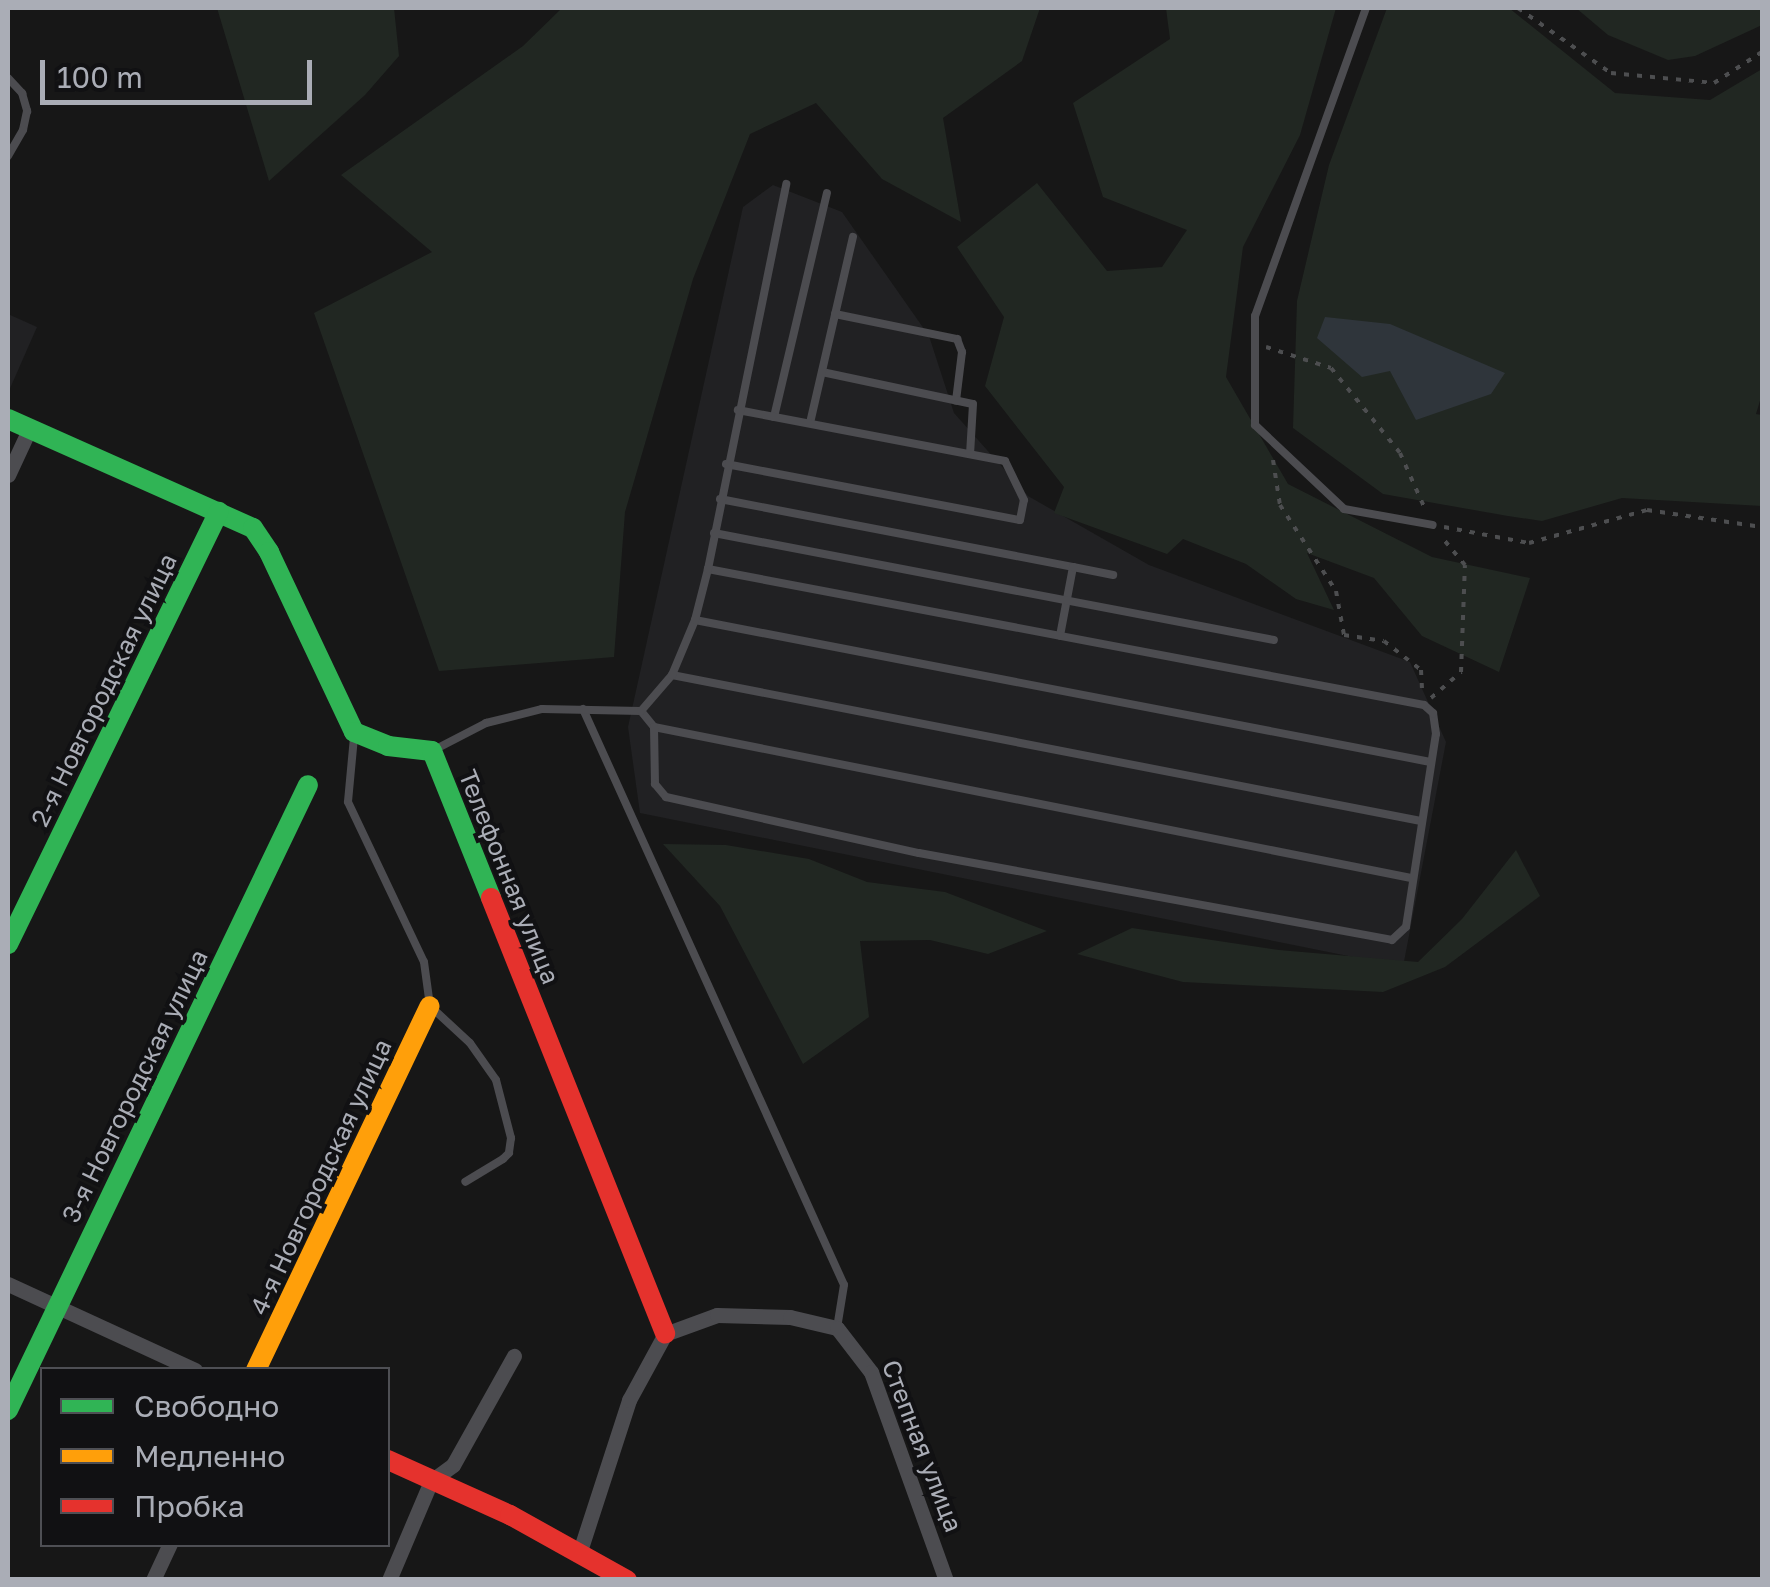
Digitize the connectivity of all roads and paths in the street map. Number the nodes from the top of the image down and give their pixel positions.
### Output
1 (1366, 8) edge
2 (1518, 8) edge
3 (1762, 52) edge
4 (8, 78) edge
5 (8, 156) edge
6 (786, 184) dead end
7 (828, 193) dead end
8 (853, 237) dead end
9 (835, 314) junction
10 (822, 372) junction
11 (956, 401) junction
12 (738, 410) junction
13 (774, 416) junction
14 (8, 418) edge
15 (810, 423) junction
16 (29, 430) junction
17 (1269, 439) junction
18 (970, 454) junction
19 (726, 464) junction
20 (8, 475) edge
21 (720, 499) junction
22 (219, 512) junction
23 (1433, 525) joint
24 (1762, 527) edge
25 (714, 533) junction
26 (1073, 568) junction
27 (708, 569) junction
28 (1113, 575) dead end
29 (1067, 600) junction
30 (695, 620) junction
31 (1060, 636) junction
32 (1274, 640) dead end
33 (672, 676) junction
34 (1424, 705) junction
35 (583, 709) junction
36 (641, 712) junction
37 (654, 728) junction
38 (354, 732) junction
39 (432, 752) junction
40 (1430, 762) junction
41 (308, 785) dead end
42 (1422, 821) junction
43 (1411, 878) junction
44 (8, 944) edge
45 (430, 1006) junction
46 (464, 1182) dead end
47 (8, 1284) edge
48 (56, 1309) junction
49 (838, 1328) junction
50 (665, 1334) junction
51 (514, 1356) dead end
52 (188, 1367) edge
53 (257, 1367) edge
54 (8, 1410) edge
55 (390, 1461) edge
56 (431, 1481) junction
57 (169, 1547) edge
58 (580, 1550) junction
59 (153, 1580) edge
60 (389, 1580) edge
61 (627, 1580) edge
62 (946, 1580) edge

1 - 17 lane
2 - 3 path
4 - 5 lane
6 - 12 lane
7 - 13 lane
8 - 9 lane
9 - 10 lane
9 - 11 lane
10 - 11 lane
10 - 15 lane
11 - 18 lane
12 - 13 lane
12 - 19 lane
13 - 15 lane
14 - 16 street
15 - 18 lane
16 - 20 street
16 - 22 street
17 - 23 lane
17 - 34 path
18 - 19 lane
19 - 21 lane
21 - 25 lane
21 - 26 lane
22 - 38 street
22 - 44 street, 2-я Новгородская улица
23 - 24 path
25 - 27 lane
25 - 29 lane
26 - 28 lane
26 - 29 lane
27 - 30 lane
27 - 31 lane
29 - 31 lane
29 - 32 lane
30 - 33 lane
30 - 40 lane
31 - 34 lane
33 - 36 lane
33 - 42 lane
34 - 40 lane
35 - 36 lane
35 - 39 lane
35 - 49 lane
36 - 37 lane
37 - 43 lane
37 - 43 lane
38 - 39 street, Телефонная улица
38 - 45 lane
39 - 50 street, Телефонная улица
40 - 42 lane
41 - 48 street, 3-я Новгородская улица
42 - 43 lane
45 - 46 lane
45 - 53 street, 4-я Новгородская улица
47 - 48 street
48 - 52 street
48 - 54 street, 3-я Новгородская улица
49 - 50 street
49 - 62 street, Степная улица
50 - 58 street
51 - 56 street
55 - 56 street
56 - 58 street
56 - 60 street
57 - 59 street
58 - 61 street

